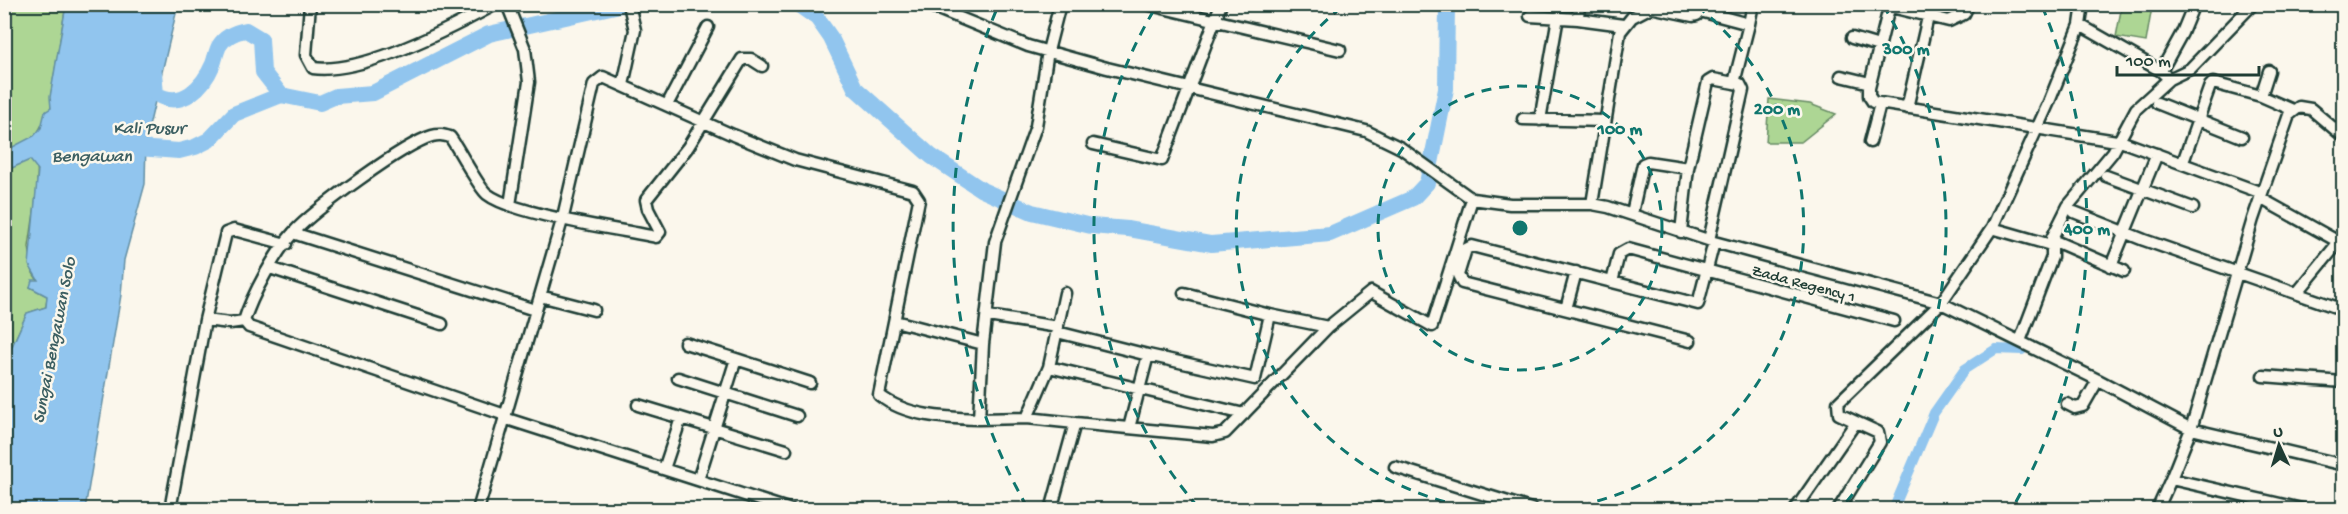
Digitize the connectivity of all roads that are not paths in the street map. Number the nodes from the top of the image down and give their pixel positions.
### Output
1 (310, 4) edge
2 (496, 4) edge
3 (507, 4) edge
4 (926, 4) edge
5 (1060, 4) edge
6 (1146, 4) edge
7 (1221, 4) edge
8 (1579, 4) edge
9 (1754, 4) edge
10 (1969, 4) edge
11 (2194, 4) edge
12 (2253, 4) edge
13 (1886, 5) edge
14 (2079, 5) edge
15 (1656, 6) edge
16 (1701, 8) edge
17 (630, 9) dead end
18 (1930, 10) edge
19 (1530, 16) dead end
20 (1558, 17) junction
21 (1578, 19) junction
22 (1215, 21) junction
23 (1749, 24) junction
24 (1623, 25) junction
25 (2080, 25) junction
26 (708, 27) dead end
27 (1852, 38) dead end
28 (1879, 46) junction
29 (1340, 50) dead end
30 (1048, 51) junction
31 (762, 66) dead end
32 (2269, 71) dead end
33 (2165, 75) junction
34 (1841, 76) dead end
35 (1734, 83) junction
36 (1870, 83) junction
37 (623, 85) junction
38 (1189, 88) junction
39 (2261, 96) junction
40 (2157, 103) dead end
41 (1880, 104) junction
42 (667, 105) junction
43 (1907, 108) junction
44 (2293, 110) junction
45 (1523, 119) dead end
46 (1540, 120) junction
47 (2198, 120) junction
48 (703, 122) junction
49 (1605, 122) junction
50 (2037, 128) junction
51 (2343, 136) edge
52 (2242, 137) dead end
53 (1870, 142) dead end
54 (2124, 142) junction
55 (1093, 144) dead end
56 (2157, 154) junction
57 (2183, 162) junction
58 (1689, 168) junction
59 (2106, 176) dead end
60 (2144, 189) junction
61 (2261, 196) junction
62 (1472, 199) junction
63 (1592, 204) junction
64 (510, 205) junction
65 (2193, 208) dead end
66 (2074, 212) dead end
67 (1632, 213) junction
68 (563, 217) junction
69 (1992, 228) junction
70 (1681, 232) junction
71 (2125, 232) junction
72 (293, 233) junction
73 (2341, 240) edge
74 (1712, 241) junction
75 (2054, 243) junction
76 (286, 244) junction
77 (2111, 266) junction
78 (270, 268) junction
79 (2124, 271) dead end
80 (1576, 272) junction
81 (1706, 272) junction
82 (2236, 273) junction
83 (1612, 282) junction
84 (1065, 293) dead end
85 (1184, 293) dead end
86 (2297, 293) junction
87 (540, 296) junction
88 (1941, 303) junction
89 (1566, 309) junction
90 (536, 310) junction
91 (594, 310) dead end
92 (2343, 310) edge
93 (1270, 315) junction
94 (988, 316) junction
95 (205, 320) junction
96 (244, 321) junction
97 (895, 321) junction
98 (1894, 321) dead end
99 (442, 324) dead end
100 (1328, 327) junction
101 (1058, 329) junction
102 (1690, 341) dead end
103 (2020, 341) junction
104 (685, 343) dead end
105 (983, 344) junction
106 (1148, 355) junction
107 (736, 359) junction
108 (1049, 367) junction
109 (2263, 376) dead end
110 (678, 378) dead end
111 (1255, 379) junction
112 (2098, 380) junction
113 (810, 382) dead end
114 (2343, 382) edge
115 (1273, 386) junction
116 (1139, 389) junction
117 (725, 393) junction
118 (2067, 404) dead end
119 (638, 405) dead end
120 (1244, 414) junction
121 (797, 416) dead end
122 (505, 417) junction
123 (681, 418) junction
124 (1027, 418) junction
125 (979, 419) junction
126 (1856, 422) junction
127 (1076, 423) junction
128 (714, 428) junction
129 (1129, 428) junction
130 (2191, 429) junction
131 (786, 450) dead end
132 (2343, 465) edge
133 (1395, 467) dead end
134 (664, 469) junction
135 (2171, 479) junction
136 (698, 480) junction
137 (170, 510) edge
138 (478, 510) edge
139 (791, 510) edge
140 (1051, 510) edge
141 (1534, 510) edge
142 (1795, 510) edge
143 (1838, 510) edge
144 (2157, 510) edge
145 (2306, 510) edge

1 - 2 street
3 - 64 street
4 - 30 street
5 - 30 street
6 - 22 street
7 - 22 street
8 - 21 street
9 - 23 street
10 - 18 street
11 - 33 street
12 - 33 street
13 - 18 street
13 - 28 street
14 - 25 street
15 - 16 street
15 - 24 street
16 - 23 street
17 - 37 street
18 - 43 street
19 - 20 street
20 - 21 street
20 - 46 street
21 - 24 street
22 - 29 street
22 - 38 street
23 - 35 street
24 - 49 street
25 - 33 street
25 - 50 street
26 - 42 street
27 - 28 street
28 - 36 street
30 - 38 street
30 - 94 street
31 - 48 street
32 - 39 street
33 - 54 street
34 - 36 street
35 - 58 street
35 - 74 street
36 - 41 street
37 - 42 street
37 - 68 street
38 - 55 street
38 - 62 street
39 - 44 street
39 - 47 street
40 - 47 street
41 - 43 street
41 - 53 street
42 - 48 street
43 - 50 street
44 - 51 street
44 - 61 street
45 - 46 street
46 - 49 street
47 - 52 street
47 - 57 street
48 - 68 street
48 - 97 street
49 - 63 street
50 - 54 street
50 - 69 street
54 - 56 street
54 - 75 street
56 - 57 street
56 - 60 street
57 - 61 street
58 - 67 street
58 - 70 street
59 - 60 street
60 - 65 street
60 - 71 street
61 - 73 street
61 - 82 street
62 - 63 street
62 - 100 street
63 - 67 street
64 - 68 street
64 - 72 street
66 - 71 street
67 - 70 street
68 - 87 street
69 - 75 street
69 - 88 street
70 - 74 street
71 - 77 street
71 - 82 street
72 - 76 street
72 - 90 street
73 - 86 street
74 - 81 street
74 - 88 street
75 - 77 street
75 - 103 street
76 - 78 street
76 - 95 street
77 - 79 street
78 - 96 street
78 - 99 street
80 - 83 street
80 - 89 street
80 - 89 street
81 - 83 street, Zada Regency 1
81 - 83 street
81 - 98 street, Zada Regency 1
82 - 86 street
82 - 130 street
84 - 101 street
85 - 93 street
86 - 92 street
87 - 90 street
87 - 91 street
88 - 103 street
88 - 126 street
89 - 102 street
90 - 122 street
93 - 100 street
93 - 111 street
94 - 101 street
94 - 105 street
95 - 96 street
95 - 137 street
96 - 122 street
97 - 105 street
97 - 125 street
100 - 115 street
101 - 106 street
101 - 108 street
103 - 112 street
104 - 107 street
105 - 125 street
106 - 111 street
106 - 116 street
107 - 113 street
107 - 117 street
108 - 116 street
108 - 124 street
109 - 114 street
110 - 117 street
111 - 115 street
112 - 118 street
112 - 130 street
115 - 120 street
116 - 120 street
116 - 129 street
117 - 121 street
117 - 128 street
119 - 123 street
120 - 129 street
122 - 134 street
122 - 138 street
123 - 128 street
123 - 134 street
124 - 125 street
124 - 127 street
126 - 142 street
126 - 143 street
127 - 129 street
127 - 140 street
128 - 131 street
128 - 136 street
130 - 132 street
130 - 135 street
133 - 141 street
134 - 136 street
135 - 144 street
135 - 145 street
136 - 139 street

